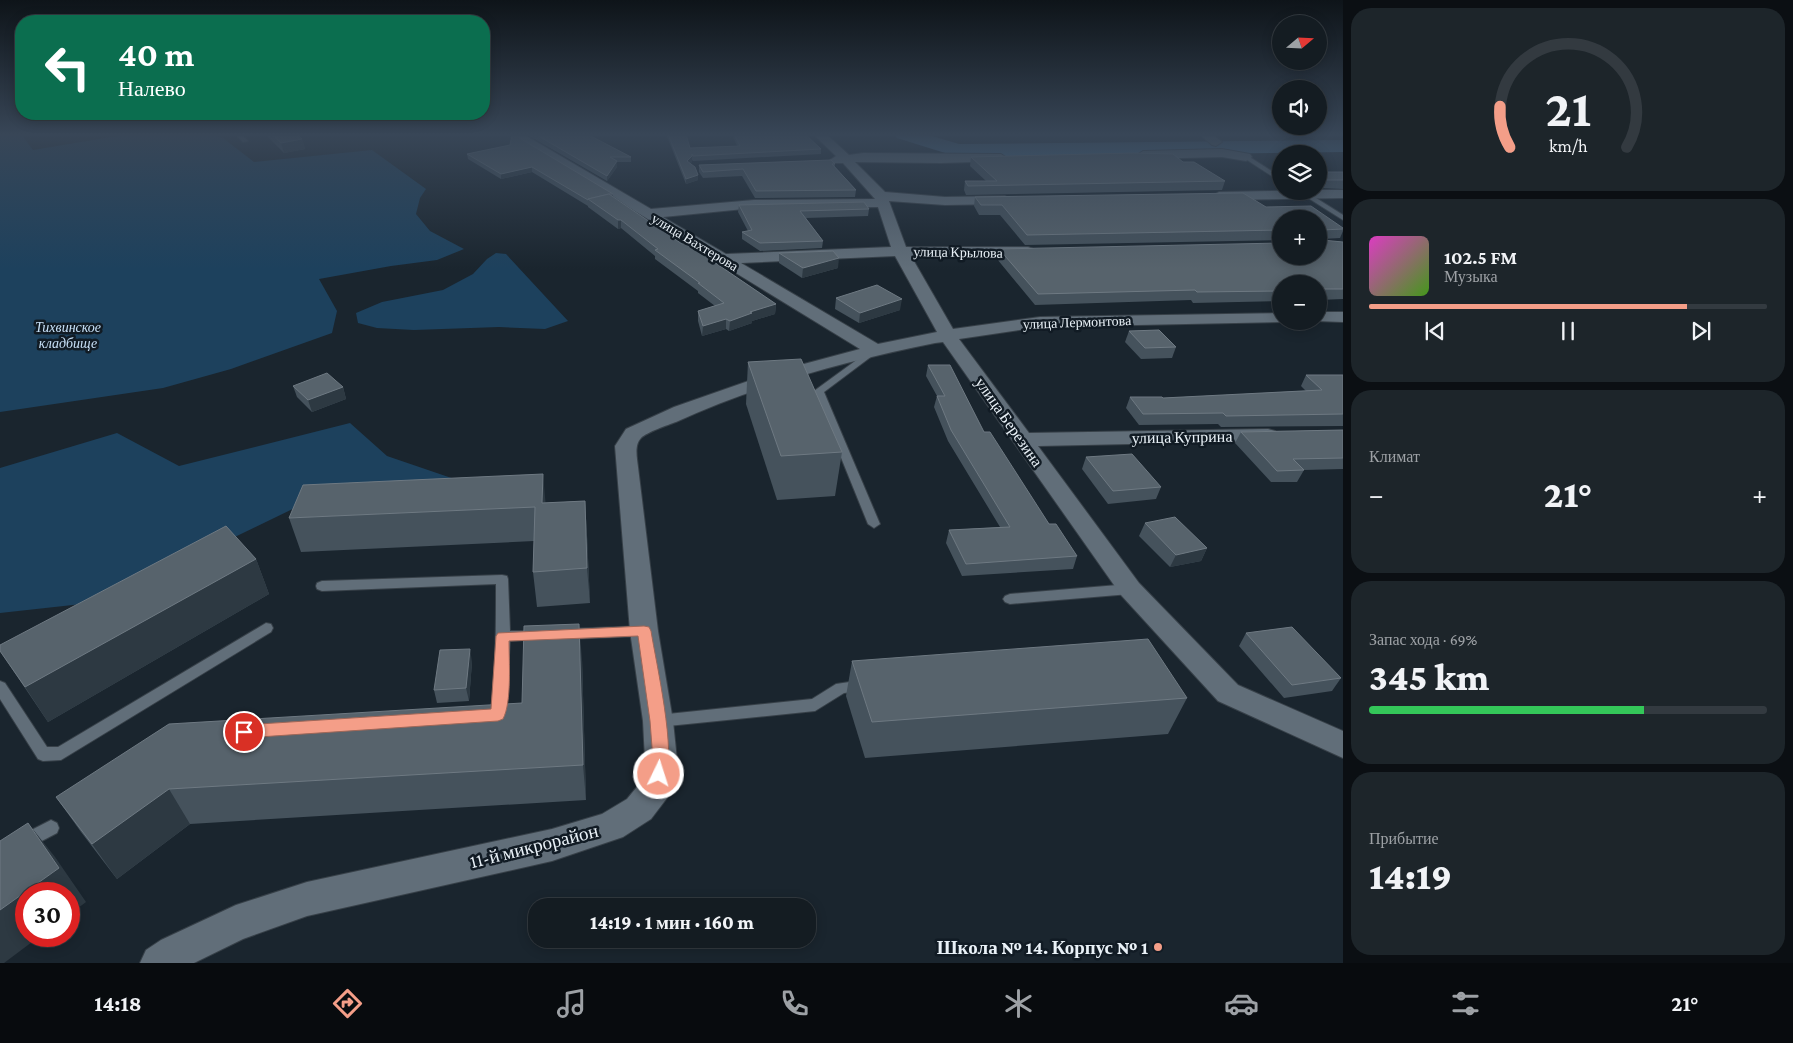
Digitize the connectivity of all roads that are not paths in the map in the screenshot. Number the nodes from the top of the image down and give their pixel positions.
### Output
1 (589, 179) edge
2 (864, 179) edge
3 (1272, 194) edge
4 (1327, 194) edge
5 (1343, 194) edge
6 (1208, 197) edge
7 (882, 200) junction
8 (1022, 200) edge
9 (1313, 200) edge
10 (647, 214) junction
11 (1343, 218) edge
12 (900, 251) junction
13 (1039, 252) edge
14 (725, 259) junction
15 (1327, 317) edge
16 (1343, 317) edge
17 (1272, 318) edge
18 (948, 336) junction
19 (875, 350) junction
20 (1285, 434) edge
21 (1022, 440) junction
22 (874, 524) dead end
23 (322, 586) dead end
24 (1130, 589) junction
25 (1010, 599) dead end
26 (266, 628) dead end
27 (644, 631) junction
28 (503, 636) junction
29 (879, 685) edge
30 (0, 686) edge
31 (478, 716) edge
32 (658, 721) junction
33 (1343, 745) edge
34 (51, 828) dead end
35 (0, 855) edge
36 (159, 963) edge

1 - 10 street, улица Вахтерова
2 - 7 street, улица Березина
3 - 6 street
4 - 5 street
7 - 8 street
7 - 10 street
7 - 12 street, улица Березина
9 - 11 lane
10 - 14 street, улица Вахтерова
12 - 13 street, улица Крылова
12 - 14 street, улица Крылова
12 - 18 street, улица Березина
14 - 19 street, улица Вахтерова
15 - 16 street
17 - 18 street, улица Лермонтова
18 - 19 street, улица Лермонтова
18 - 21 street, улица Березина
19 - 22 lane
19 - 27 street, 11-й микрорайон
20 - 21 street, улица Куприна
21 - 24 street, улица Березина
23 - 28 lane
24 - 25 lane
24 - 33 street, улица Березина
26 - 30 lane
27 - 28 lane
27 - 32 street, 11-й микрорайон
28 - 31 lane
29 - 32 lane
32 - 36 street, 11-й микрорайон
34 - 35 lane

